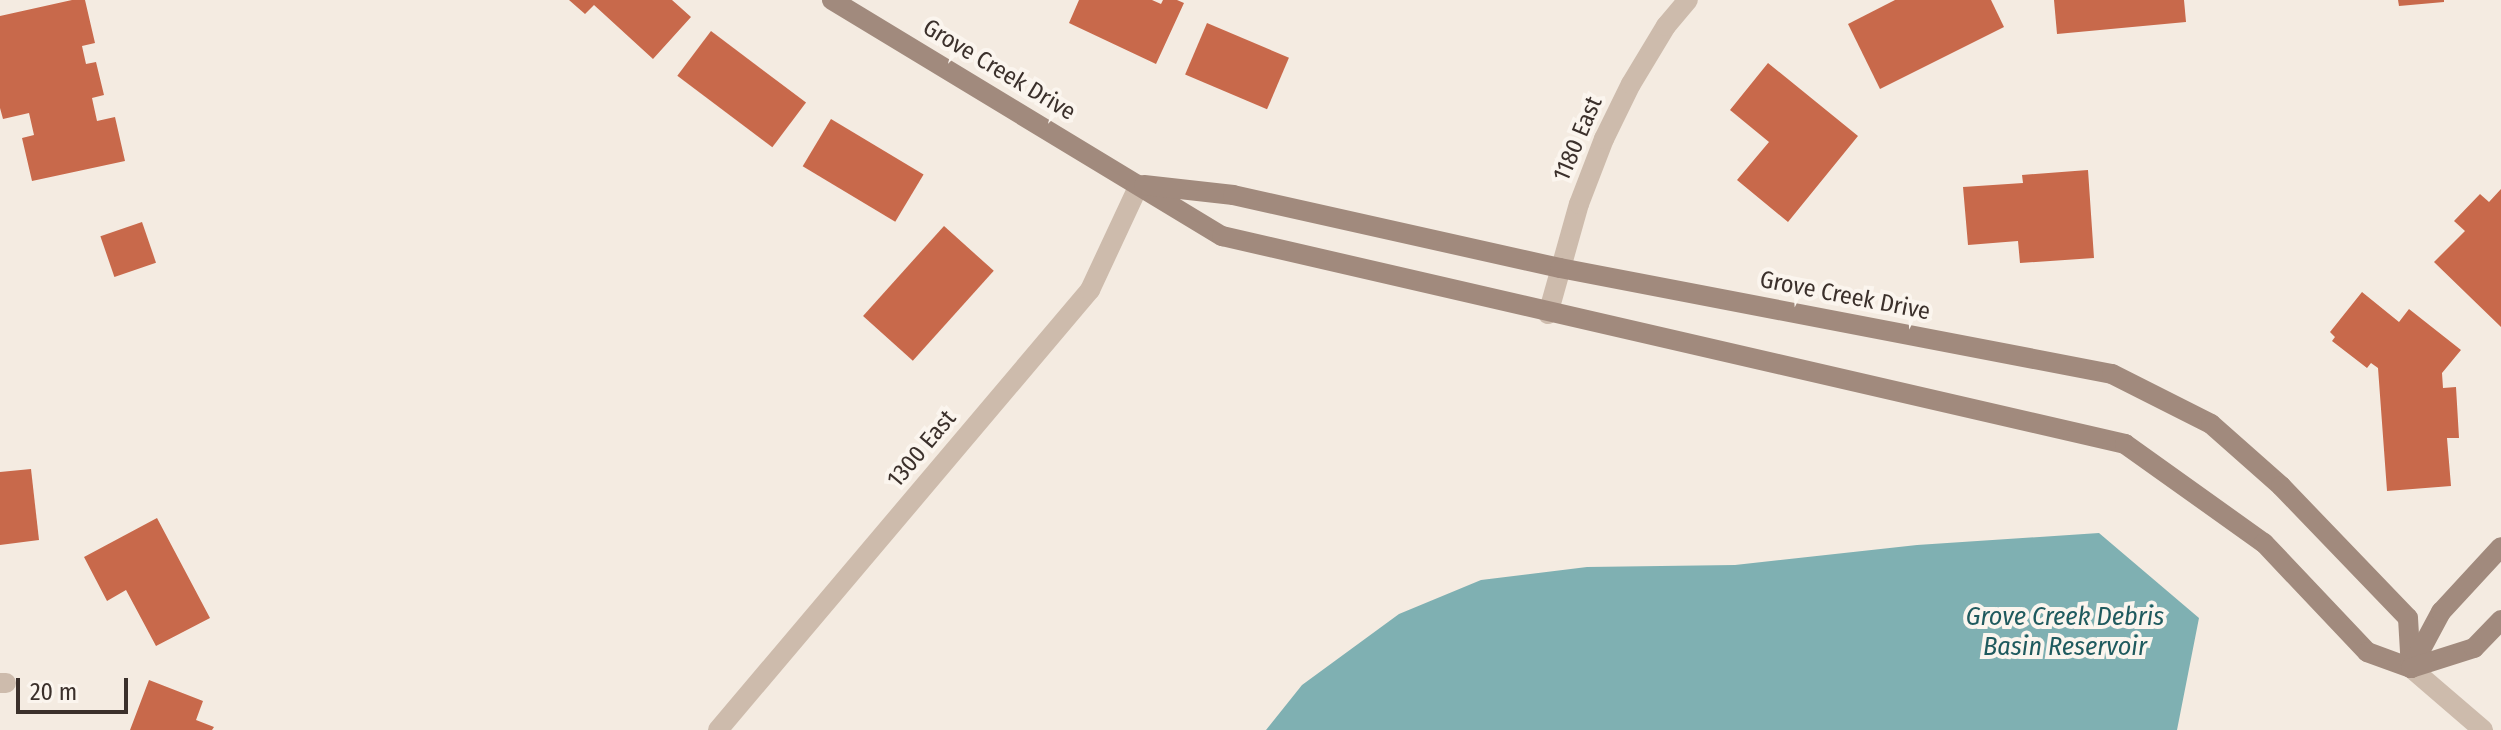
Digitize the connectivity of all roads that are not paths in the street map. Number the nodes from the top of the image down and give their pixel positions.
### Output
1 (832, 0) edge
2 (1688, 0) edge
3 (1139, 185) junction
4 (1560, 268) junction
5 (1548, 314) junction
6 (2501, 547) edge
7 (2501, 620) edge
8 (2411, 668) junction
9 (718, 730) edge
10 (2483, 730) edge

1 - 3 street, Grove Creek Drive
2 - 4 street, 1180 East
3 - 4 street, Grove Creek Drive
3 - 5 street, Grove Creek Drive
3 - 9 street, 1300 East
4 - 5 street, 1180 East
4 - 8 street, Grove Creek Drive
5 - 8 street, Grove Creek Drive
6 - 8 street
7 - 8 street
8 - 10 street, Grove Creek Drive

